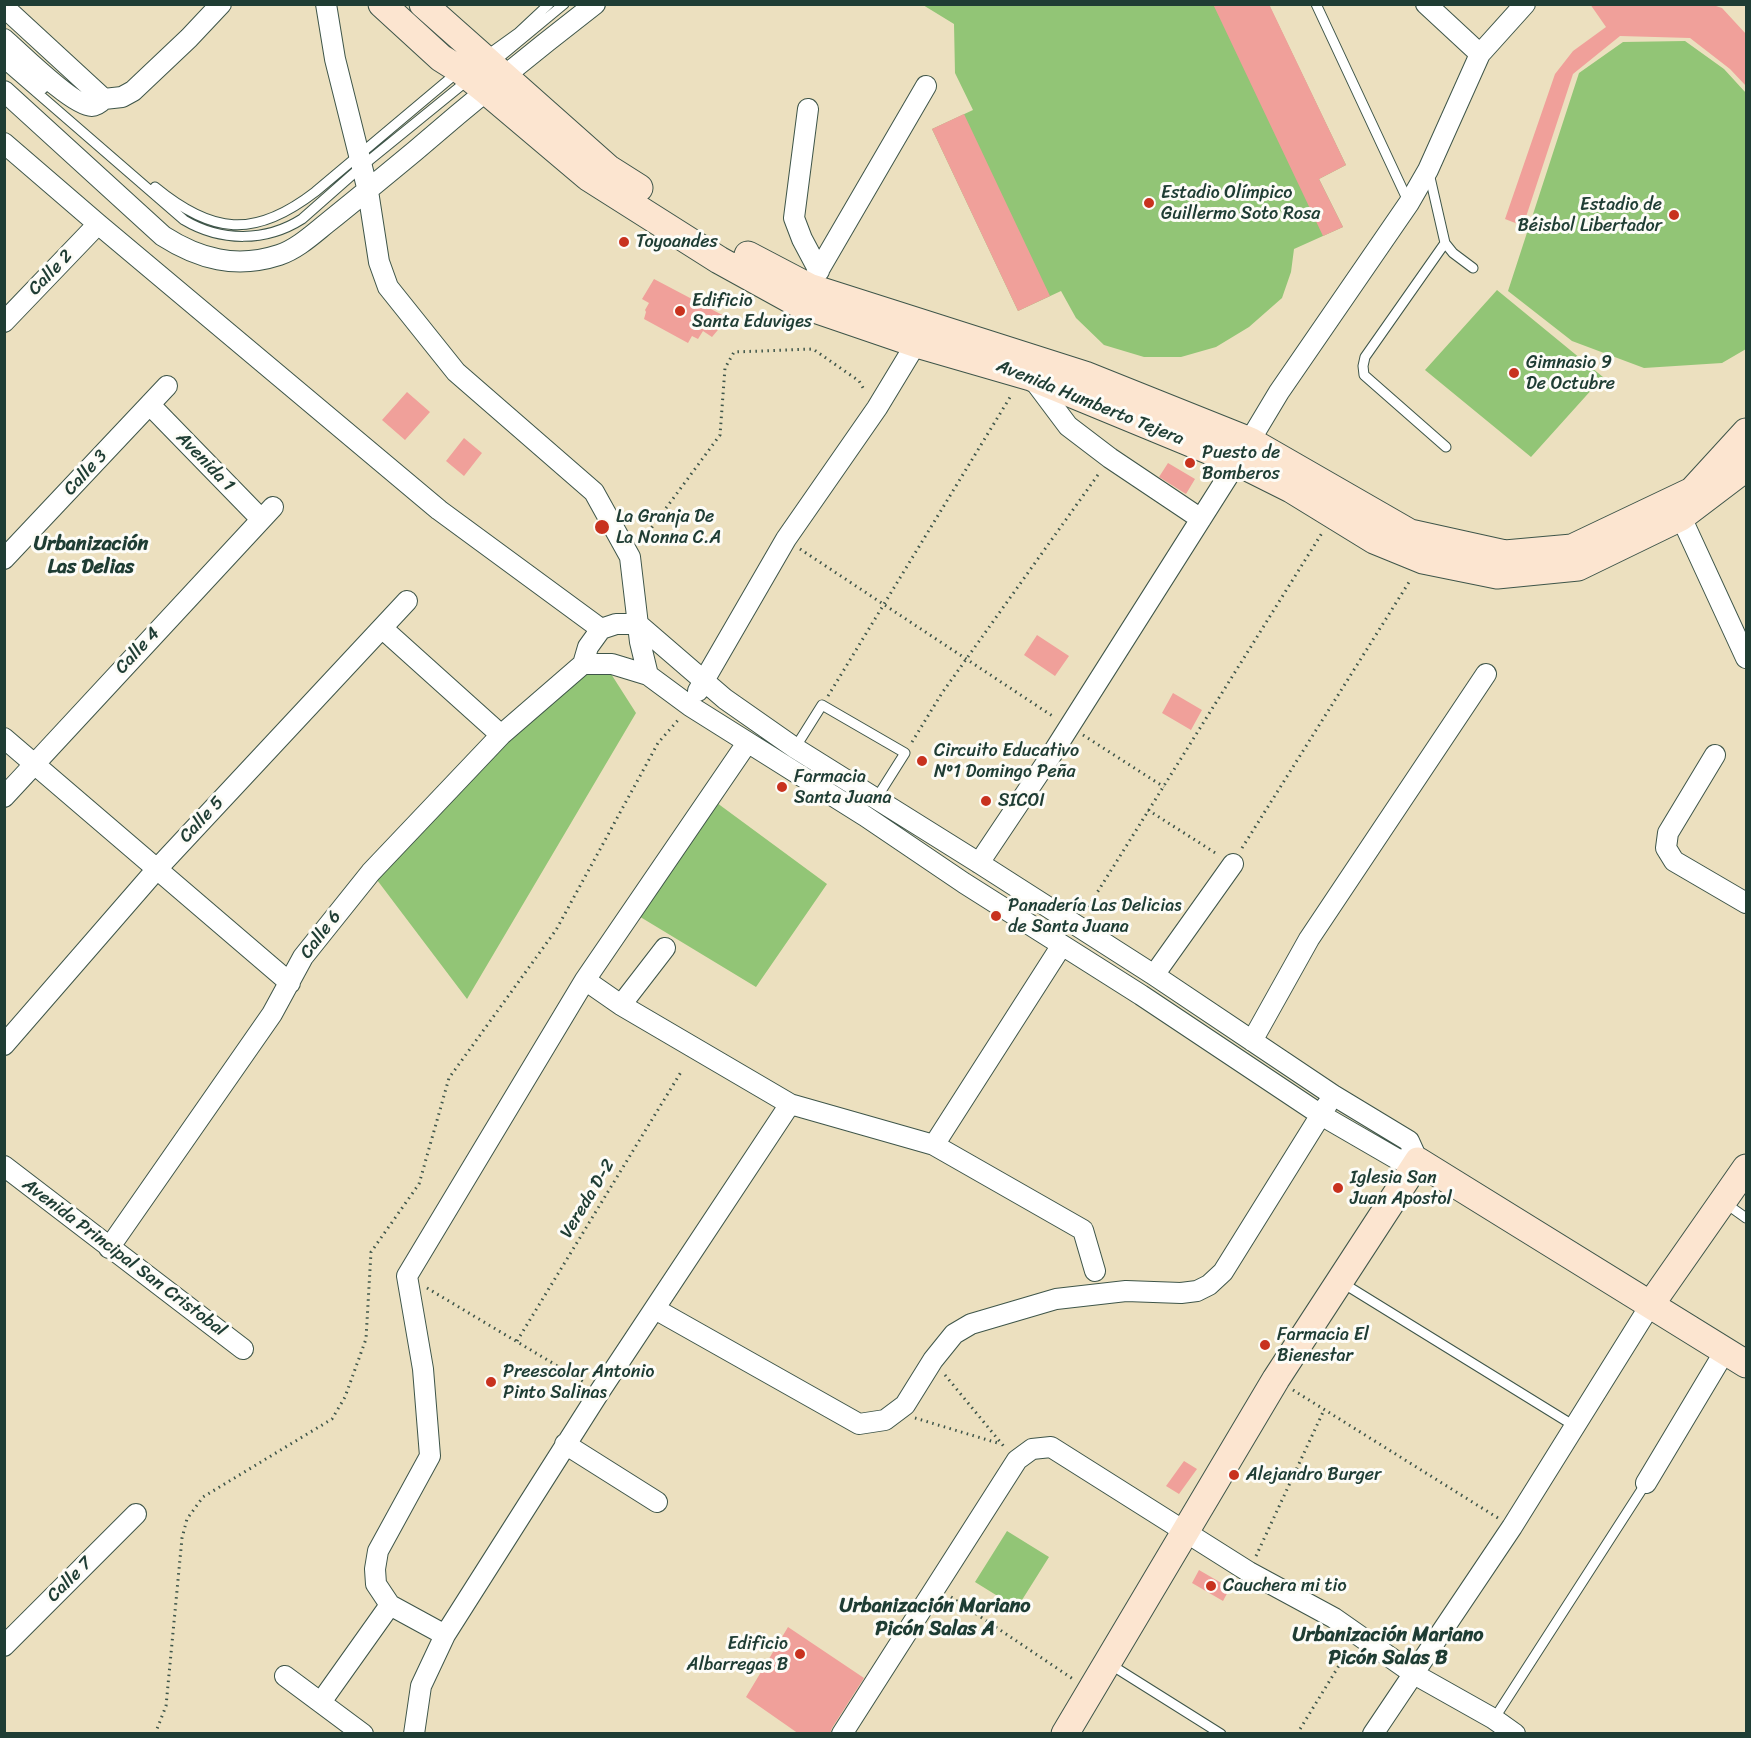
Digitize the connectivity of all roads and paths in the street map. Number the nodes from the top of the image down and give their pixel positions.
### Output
1 (221, 4) edge
2 (326, 4) edge
3 (382, 4) edge
4 (423, 4) edge
5 (549, 4) edge
6 (564, 4) edge
7 (595, 4) edge
8 (1316, 4) edge
9 (1426, 4) edge
10 (1525, 4) edge
11 (4, 7) edge
12 (4, 39) edge
13 (4, 54) edge
14 (1480, 54) junction
15 (4, 64) edge
16 (480, 71) junction
17 (926, 86) dead end
18 (4, 91) edge
19 (104, 99) junction
20 (808, 109) dead end
21 (4, 142) edge
22 (360, 162) junction
23 (1428, 171) junction
24 (368, 191) junction
25 (1409, 203) junction
26 (98, 224) junction
27 (1445, 243) junction
28 (1473, 268) dead end
29 (814, 279) junction
30 (4, 322) edge
31 (922, 334) junction
32 (1027, 375) junction
33 (167, 386) dead end
34 (150, 405) junction
35 (876, 408) junction
36 (1746, 432) edge
37 (1446, 447) dead end
38 (1244, 452) junction
39 (1110, 458) junction
40 (1746, 464) edge
41 (267, 513) joint
42 (1333, 516) junction
43 (1681, 517) junction
44 (1201, 519) junction
45 (786, 539) junction
46 (630, 558) junction
47 (4, 559) edge
48 (1423, 560) junction
49 (407, 602) dead end
50 (884, 605) junction
51 (638, 624) junction
52 (382, 628) junction
53 (601, 628) junction
54 (1746, 657) edge
55 (966, 660) junction
56 (583, 664) junction
57 (1486, 674) dead end
58 (648, 675) junction
59 (704, 681) junction
60 (822, 705) junction
61 (690, 706) junction
62 (1070, 727) junction
63 (501, 735) junction
64 (4, 738) edge
65 (747, 742) junction
66 (795, 748) junction
67 (905, 753) junction
68 (1715, 755) dead end
69 (33, 764) junction
70 (1164, 788) junction
71 (4, 797) edge
72 (876, 800) junction
73 (1148, 810) junction
74 (979, 862) junction
75 (1233, 864) junction
76 (156, 870) junction
77 (1746, 903) edge
78 (1076, 926) junction
79 (1062, 945) junction
80 (665, 948) dead end
81 (1154, 975) junction
82 (585, 980) junction
83 (290, 983) junction
84 (621, 1005) junction
85 (1252, 1041) junction
86 (4, 1045) edge
87 (681, 1072) dead end
88 (1333, 1095) junction
89 (789, 1104) junction
90 (1321, 1115) junction
91 (934, 1145) junction
92 (1418, 1161) junction
93 (4, 1167) edge
94 (1746, 1168) edge
95 (1742, 1205) edge
96 (108, 1248) junction
97 (1095, 1271) dead end
98 (407, 1276) junction
99 (1339, 1281) junction
100 (1652, 1304) junction
101 (655, 1309) junction
102 (517, 1341) junction
103 (243, 1349) dead end
104 (1736, 1357) edge
105 (933, 1360) junction
106 (1276, 1379) junction
107 (600, 1391) junction
108 (1324, 1410) junction
109 (897, 1412) junction
110 (1576, 1427) junction
111 (565, 1444) junction
112 (1001, 1444) junction
113 (1017, 1461) junction
114 (1646, 1483) joint
115 (657, 1502) dead end
116 (136, 1514) dead end
117 (1512, 1527) junction
118 (1186, 1531) junction
119 (1249, 1572) junction
120 (935, 1586) junction
121 (390, 1605) junction
122 (445, 1635) junction
123 (4, 1646) edge
124 (1343, 1659) dead end
125 (1106, 1662) junction
126 (1414, 1674) junction
127 (285, 1676) dead end
128 (1090, 1690) junction
129 (321, 1702) junction
130 (1490, 1726) edge
131 (155, 1734) edge
132 (363, 1734) edge
133 (414, 1734) edge
134 (842, 1734) edge
135 (1065, 1734) edge
136 (1221, 1734) edge
137 (1298, 1734) edge
138 (1373, 1734) edge
139 (1515, 1734) edge

1 - 19 street
2 - 22 street
3 - 16 street
4 - 16 street
5 - 16 lane
6 - 16 lane
7 - 16 street
8 - 25 lane
9 - 14 street
10 - 14 street
11 - 19 street
12 - 19 street
13 - 22 lane
14 - 23 street
15 - 22 lane
16 - 22 lane
16 - 24 street
16 - 29 street, Avenida Humberto Tejera
16 - 31 street, Avenida Humberto Tejera
17 - 29 street
18 - 24 street
20 - 29 street
21 - 26 street
22 - 24 street
23 - 25 street
23 - 27 lane
24 - 46 street
25 - 38 street
26 - 30 street, Calle 2
26 - 53 street
27 - 28 lane
27 - 37 lane
29 - 31 street, Avenida Humberto Tejera
31 - 32 street, Avenida Humberto Tejera
31 - 35 street
31 - 38 street, Avenida Humberto Tejera
32 - 38 street, Avenida Humberto Tejera
32 - 39 street
32 - 50 path
33 - 34 street, Calle 3
34 - 41 street, Avenida 1
34 - 47 street, Calle 3
35 - 45 street
35 - 46 path
36 - 38 street, Avenida Humberto Tejera
38 - 42 street, Avenida Humberto Tejera
38 - 44 street
39 - 44 street
39 - 55 path
40 - 43 street, Avenida Humberto Tejera
41 - 69 street, Calle 4
42 - 48 street, Avenida Humberto Tejera
42 - 70 path
43 - 48 street, Avenida Humberto Tejera
43 - 54 street
44 - 62 street
45 - 50 path
45 - 59 street
46 - 51 street
48 - 75 path
49 - 52 street, Calle 5
50 - 55 path
50 - 60 path
51 - 53 street
51 - 58 street
51 - 59 street
52 - 63 street
52 - 76 street, Calle 5
53 - 56 street
55 - 62 path
55 - 67 path
56 - 58 street
56 - 63 street, Calle 6
57 - 85 street
58 - 61 street
59 - 61 street
59 - 66 street
60 - 66 lane
60 - 67 lane
61 - 65 street
61 - 131 path
62 - 70 path
62 - 74 street
63 - 83 street, Calle 6
64 - 69 street
65 - 79 street
65 - 82 street
66 - 72 street
67 - 72 lane
68 - 77 street
69 - 71 street, Calle 4
69 - 76 street
70 - 73 path
72 - 74 street
73 - 75 path
73 - 78 path
74 - 78 street
75 - 81 street
76 - 83 street
76 - 86 street, Calle 5
78 - 81 street
79 - 90 street
79 - 91 street
80 - 84 street
81 - 85 street
82 - 84 street
82 - 98 street
83 - 96 street, Calle 6
84 - 89 street
85 - 88 street
87 - 102 path, Vereda D-2
88 - 90 street
88 - 92 street
89 - 91 street
89 - 101 street
90 - 92 street
90 - 105 street
91 - 97 street
92 - 99 street
92 - 100 street
93 - 96 street, Avenida Principal San Cristobal
94 - 100 street
95 - 100 street
96 - 103 street, Avenida Principal San Cristobal
98 - 102 path
98 - 121 street
99 - 106 street
99 - 110 lane
100 - 104 street
100 - 110 street
101 - 107 street
101 - 109 street
102 - 107 path
104 - 114 street
105 - 109 street
105 - 112 path
106 - 108 path
106 - 118 street
107 - 111 street
108 - 117 path
108 - 119 path
109 - 112 path
110 - 117 street
111 - 115 street
111 - 122 street
112 - 113 path
113 - 118 street
113 - 120 street
114 - 130 lane
116 - 123 street, Calle 7
117 - 126 street
118 - 119 street
118 - 125 street
119 - 126 street
120 - 128 path
120 - 134 street
121 - 122 street
121 - 129 street
122 - 133 street
124 - 137 path
125 - 128 street
125 - 136 lane
126 - 130 street
126 - 138 street
127 - 129 street
128 - 135 street
129 - 132 street
130 - 139 street

